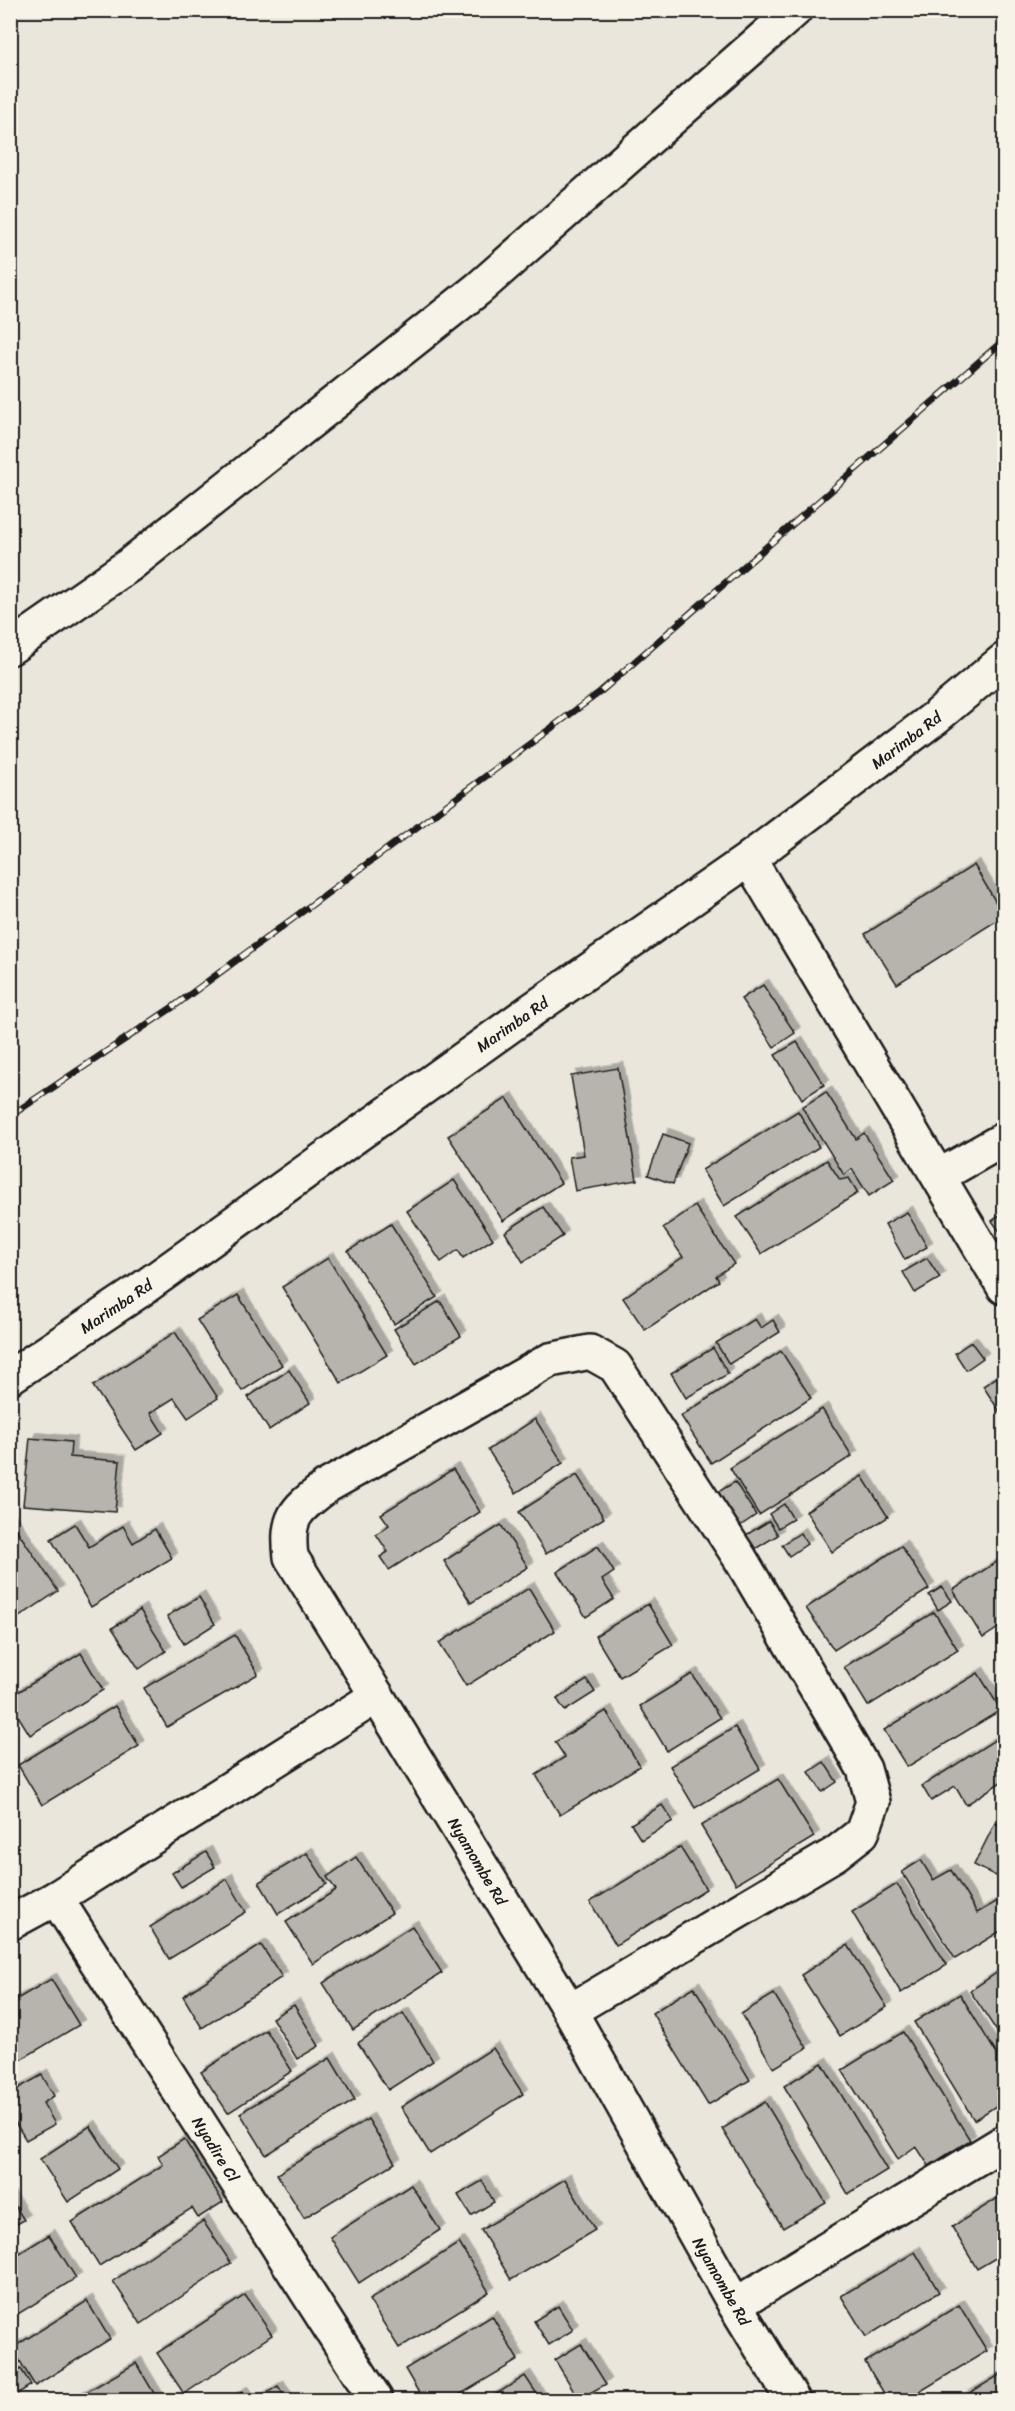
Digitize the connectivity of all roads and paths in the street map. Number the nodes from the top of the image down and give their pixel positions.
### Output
1 (795, 10) edge
2 (10, 648) edge
3 (1005, 660) edge
4 (749, 859) junction
5 (1005, 1139) edge
6 (939, 1176) junction
7 (1005, 1287) edge
8 (10, 1377) edge
9 (377, 1696) junction
10 (56, 1898) junction
11 (10, 1923) edge
12 (570, 2011) junction
13 (1005, 2142) edge
14 (735, 2305) junction
15 (376, 2400) edge
16 (793, 2400) edge

1 - 2 street
3 - 4 street, Marimba Rd
4 - 6 street
4 - 8 street, Marimba Rd
5 - 6 street
6 - 7 street
9 - 10 street
9 - 12 street, Nyamombe Rd
9 - 12 street, Nyamombe Rd
10 - 11 street
10 - 15 street, Nyadire Cl
12 - 14 street, Nyamombe Rd
13 - 14 street
14 - 16 street, Nyamombe Rd

